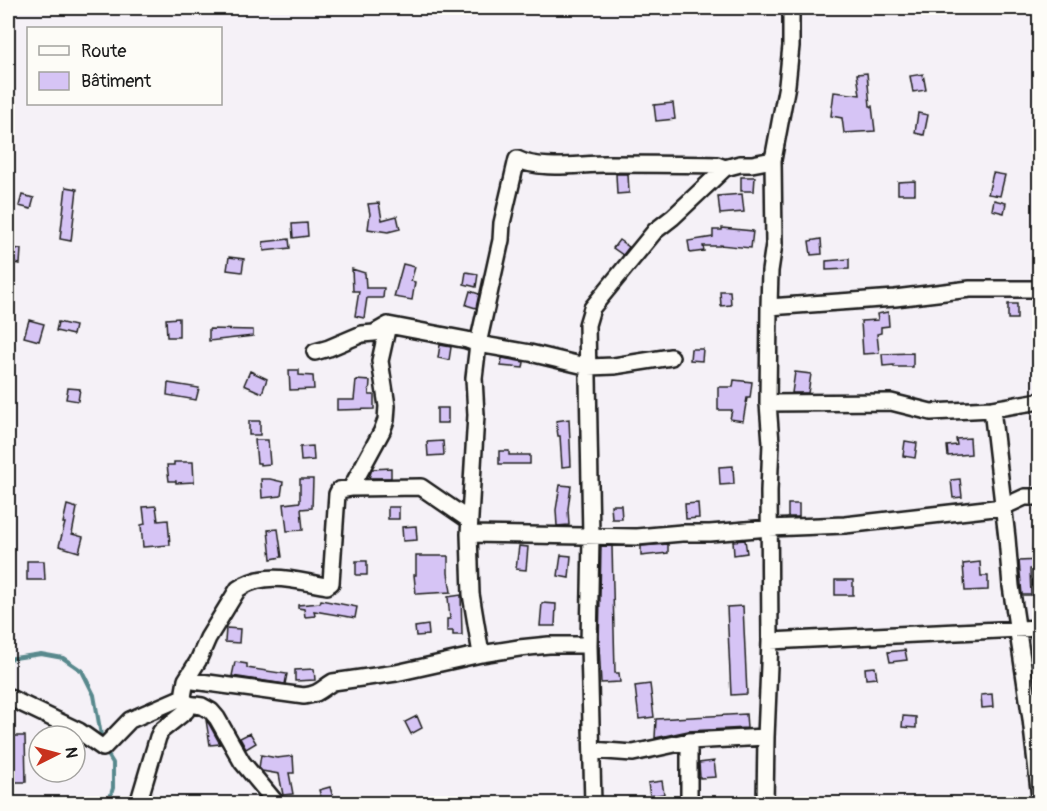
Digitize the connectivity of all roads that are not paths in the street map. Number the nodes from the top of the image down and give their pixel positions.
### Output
1 (791, 8) edge
2 (773, 160) junction
3 (725, 168) junction
4 (1040, 289) edge
5 (769, 308) junction
6 (388, 325) junction
7 (478, 344) junction
8 (315, 352) dead end
9 (671, 357) dead end
10 (589, 367) junction
11 (1040, 400) edge
12 (768, 403) junction
13 (992, 409) junction
14 (351, 488) junction
15 (1040, 497) edge
16 (1003, 507) junction
17 (469, 527) junction
18 (769, 528) junction
19 (591, 537) junction
20 (1040, 628) edge
21 (1017, 629) junction
22 (770, 641) junction
23 (589, 645) junction
24 (481, 654) junction
25 (186, 680) junction
26 (8, 697) edge
27 (185, 700) junction
28 (766, 737) junction
29 (689, 741) junction
30 (592, 750) junction
31 (1039, 788) edge
32 (138, 804) edge
33 (277, 804) edge
34 (593, 804) edge
35 (689, 804) edge
36 (765, 804) edge

1 - 2 street
2 - 3 street
2 - 5 street
3 - 7 street
3 - 10 street
4 - 5 street
5 - 12 street
6 - 7 street
6 - 8 street
6 - 14 street
7 - 10 street
7 - 17 street
9 - 10 street
10 - 19 street
11 - 13 street
12 - 13 street
12 - 18 street
13 - 16 street
14 - 17 street
14 - 25 street
15 - 16 street
16 - 18 street
16 - 21 street
17 - 19 street
17 - 24 street
18 - 19 street
18 - 22 street
19 - 23 street
20 - 21 street
21 - 22 street
21 - 31 street
22 - 28 street
23 - 24 street
23 - 30 street
24 - 25 street
25 - 27 street
26 - 27 street
27 - 32 street
27 - 33 street
28 - 29 street
28 - 36 street
29 - 30 street
29 - 35 street
30 - 34 street

